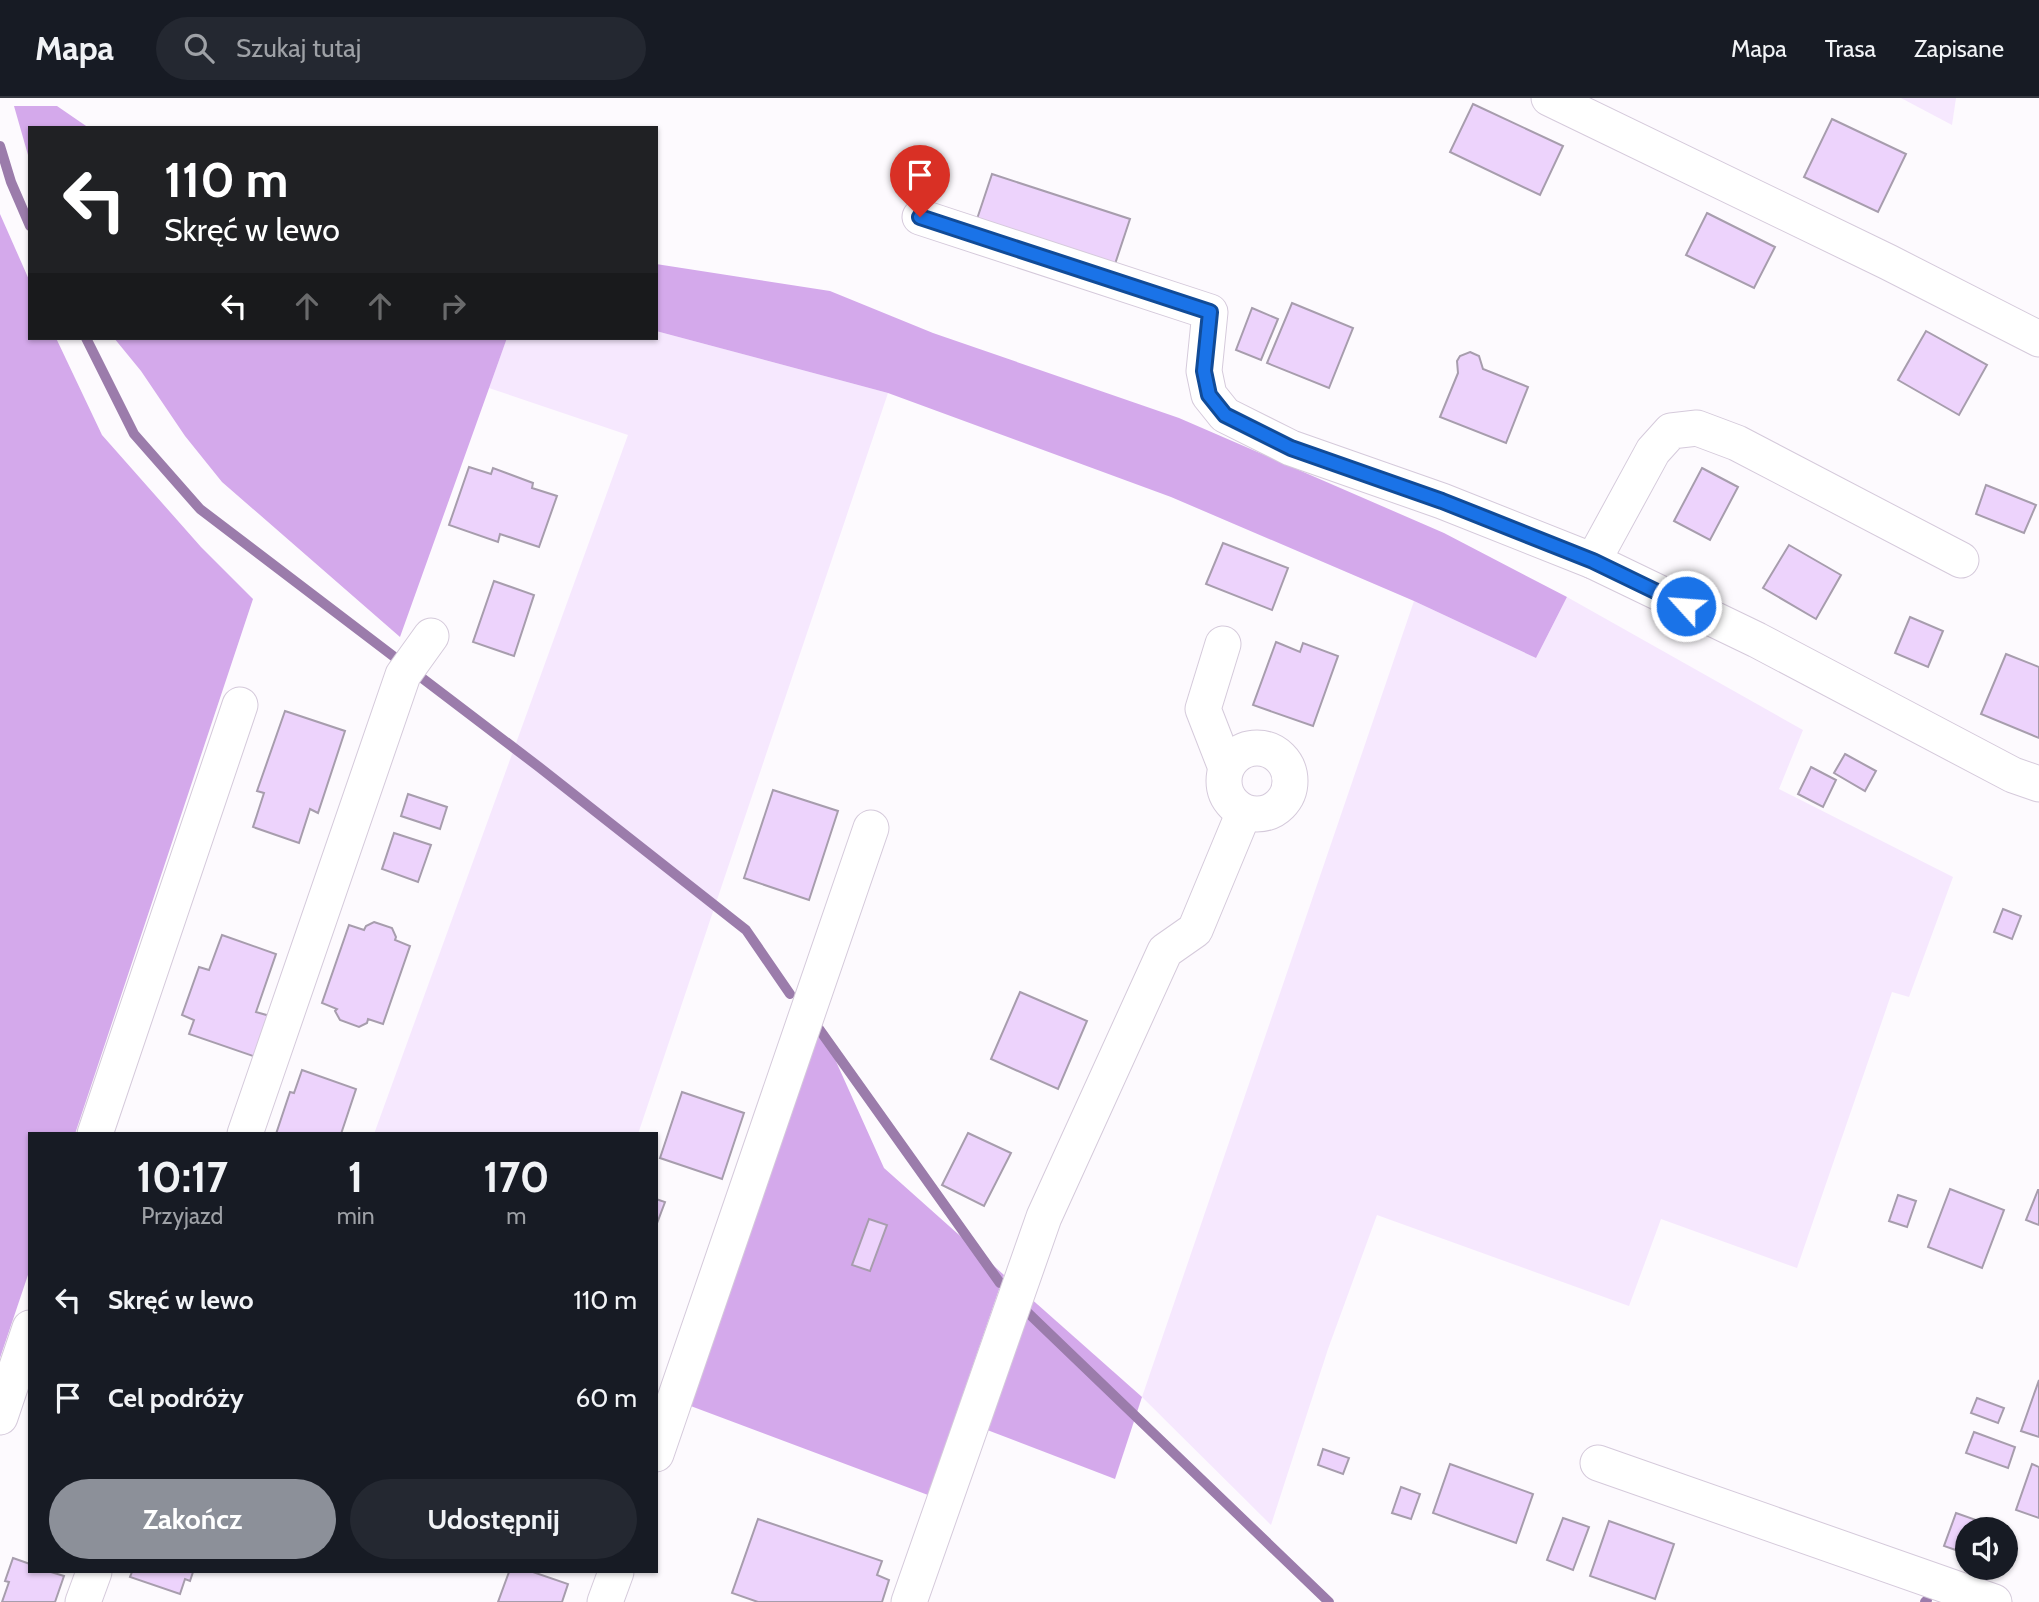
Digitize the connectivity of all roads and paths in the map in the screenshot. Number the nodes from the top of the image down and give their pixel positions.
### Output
1 (1549, 98) edge
2 (920, 217) dead end
3 (2039, 339) edge
4 (1961, 560) dead end
5 (1593, 561) junction
6 (1223, 643) dead end
7 (417, 655) dead end
8 (240, 705) dead end
9 (1226, 768) junction
10 (2039, 784) edge
11 (1244, 812) junction
12 (871, 828) dead end
13 (96, 1132) edge
14 (246, 1132) edge
15 (28, 1334) edge
16 (0, 1417) edge
17 (658, 1448) edge
18 (1598, 1463) dead end
19 (94, 1573) edge
20 (616, 1573) edge
21 (83, 1602) edge
22 (605, 1602) edge
23 (909, 1602) edge
24 (1994, 1602) edge

1 - 3 lane
2 - 5 lane
4 - 5 lane
5 - 10 lane
6 - 9 lane
7 - 14 lane
8 - 13 lane
9 - 11 lane
9 - 11 lane
11 - 23 lane
12 - 17 lane
15 - 16 lane
18 - 24 lane
19 - 21 lane
20 - 22 lane

